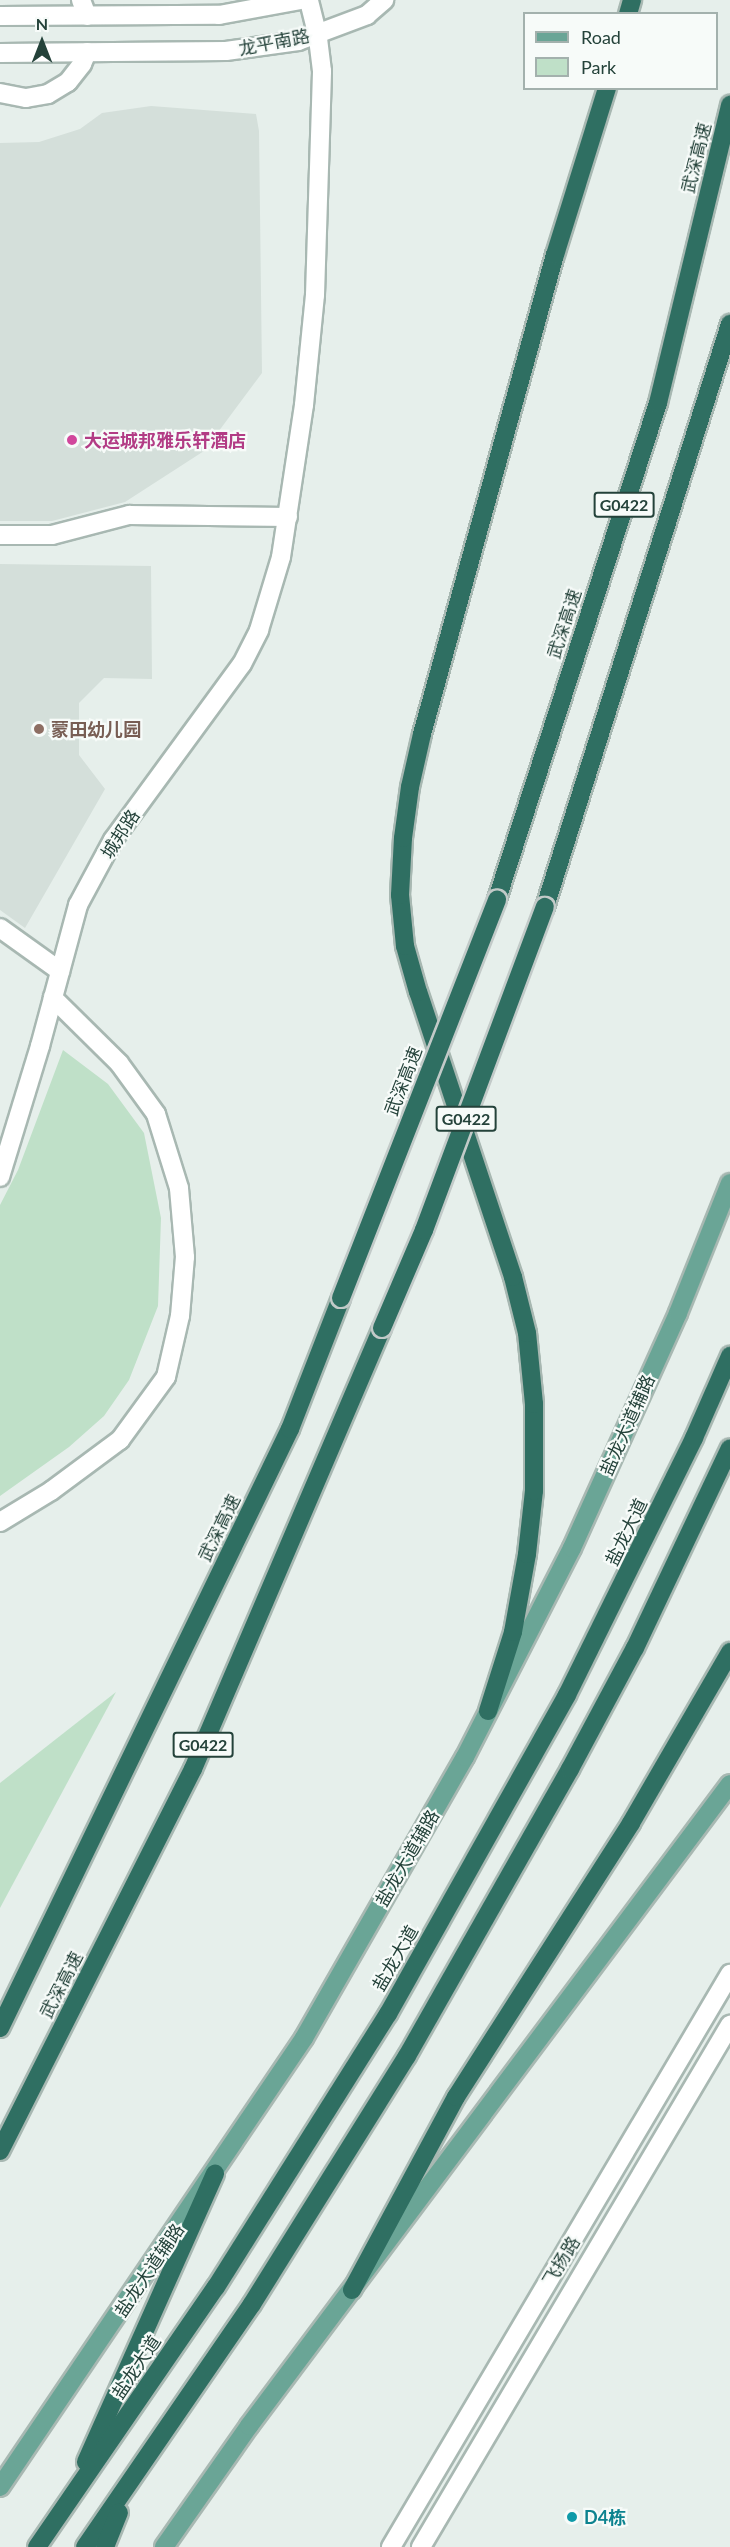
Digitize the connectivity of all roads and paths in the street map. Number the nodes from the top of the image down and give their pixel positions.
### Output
1 (300, 0) edge
2 (309, 0) edge
3 (384, 0) edge
4 (84, 8) edge
5 (0, 16) edge
6 (317, 33) junction
7 (87, 52) junction
8 (0, 53) edge
9 (605, 90) edge
10 (0, 93) edge
11 (730, 105) edge
12 (730, 324) edge
13 (288, 517) junction
14 (0, 535) edge
15 (0, 928) edge
16 (60, 971) junction
17 (53, 998) junction
18 (0, 1177) edge
19 (730, 1183) edge
20 (730, 1356) edge
21 (730, 1448) edge
22 (0, 1522) edge
23 (730, 1652) edge
24 (488, 1711) junction
25 (730, 1784) edge
26 (730, 1974) edge
27 (730, 2025) edge
28 (0, 2028) edge
29 (0, 2151) edge
30 (214, 2173) junction
31 (351, 2290) junction
32 (135, 2475) junction
33 (0, 2487) edge
34 (68, 2503) junction
35 (37, 2547) edge
36 (86, 2547) edge
37 (105, 2547) edge
38 (164, 2547) edge
39 (391, 2547) edge
40 (422, 2547) edge

1 - 4 street, 龙平南路
2 - 6 street, 城邦路
3 - 6 street, 龙平南路
4 - 5 street
6 - 7 street, 龙平南路
6 - 13 street, 城邦路
7 - 8 street, 龙平南路
7 - 10 street
9 - 24 highway
11 - 28 highway, 武深高速 / G0422, bridge
12 - 29 highway, 武深高速 / G0422, bridge
13 - 14 street
13 - 16 street, 城邦路
15 - 16 street
16 - 17 street, 城邦路
17 - 18 street, 城邦路
17 - 22 street
19 - 24 main road, 盐龙大道辅路
20 - 34 highway, 盐龙大道
21 - 32 highway
23 - 31 highway
24 - 30 main road, 盐龙大道辅路
25 - 31 main road
26 - 39 street, 飞扬路
27 - 40 street, 飞扬路
30 - 33 main road, 盐龙大道辅路
30 - 34 highway
31 - 38 main road
32 - 36 highway
32 - 37 highway
34 - 35 highway, 盐龙大道

